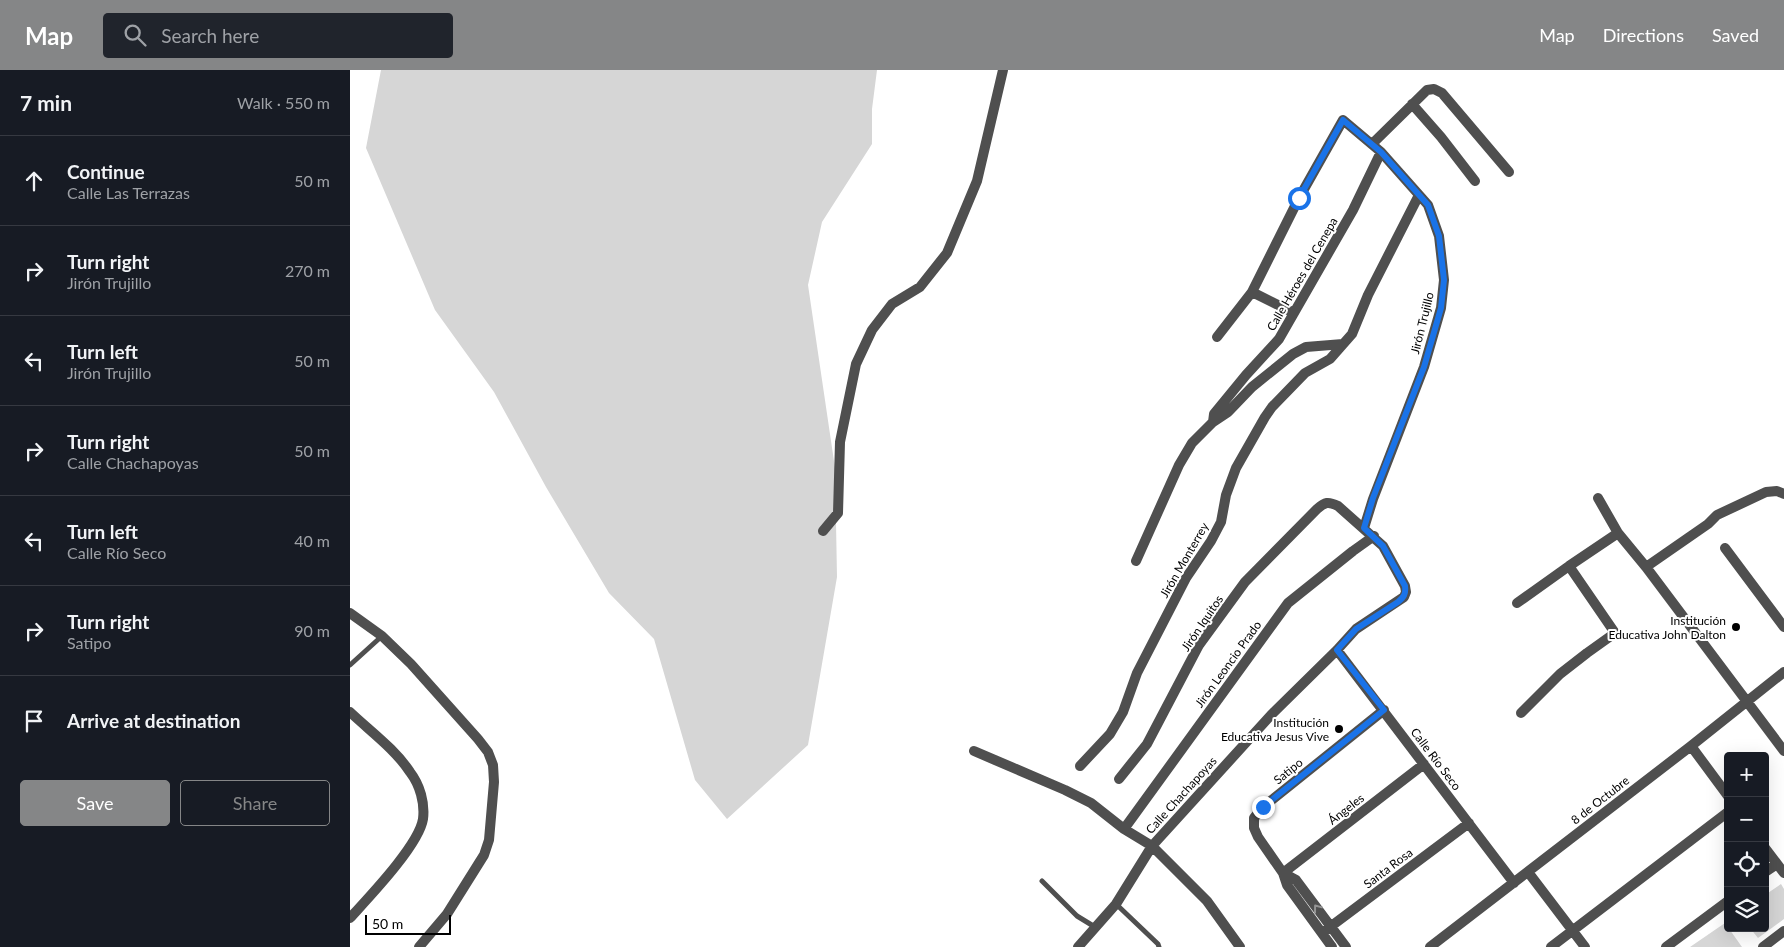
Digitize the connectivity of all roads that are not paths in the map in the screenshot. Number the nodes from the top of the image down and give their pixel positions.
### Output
1 (1003, 70) edge
2 (1412, 104) junction
3 (1372, 144) junction
4 (1381, 152) junction
5 (1510, 172) dead end
6 (1476, 181) dead end
7 (1419, 195) junction
8 (1252, 292) junction
9 (1294, 314) junction
10 (1217, 337) dead end
11 (1343, 344) junction
12 (1214, 422) junction
13 (1784, 494) edge
14 (1598, 498) dead end
15 (1364, 528) junction
16 (823, 531) dead end
17 (1618, 533) junction
18 (1374, 536) junction
19 (1726, 548) dead end
20 (1136, 561) dead end
21 (1568, 566) junction
22 (1646, 567) junction
23 (1517, 603) dead end
24 (350, 613) edge
25 (1784, 626) edge
26 (382, 636) junction
27 (1337, 650) junction
28 (350, 665) edge
29 (1784, 672) edge
30 (1746, 702) junction
31 (1384, 710) junction
32 (350, 712) edge
33 (1521, 712) dead end
34 (1691, 746) junction
35 (974, 752) dead end
36 (1784, 752) edge
37 (1424, 764) junction
38 (1080, 766) dead end
39 (1119, 778) dead end
40 (1724, 791) edge
41 (1724, 815) edge
42 (1469, 823) junction
43 (1124, 828) junction
44 (1152, 846) junction
45 (1769, 853) edge
46 (1777, 864) junction
47 (1769, 869) edge
48 (1528, 872) junction
49 (1282, 873) junction
50 (1784, 874) edge
51 (1042, 881) dead end
52 (1514, 883) junction
53 (1116, 904) junction
54 (1724, 904) edge
55 (350, 918) edge
56 (1096, 927) junction
57 (1331, 927) junction
58 (1573, 931) junction
59 (1784, 931) edge
60 (1322, 933) junction
61 (420, 947) edge
62 (1078, 947) edge
63 (1159, 947) edge
64 (1240, 947) edge
65 (1332, 947) edge
66 (1346, 947) edge
67 (1430, 947) edge
68 (1551, 947) edge
69 (1585, 947) edge
70 (1666, 947) edge
71 (1763, 947) edge

1 - 16 street
2 - 3 street
2 - 5 street
2 - 6 street
3 - 4 street, Jirón Trujillo
3 - 8 street, Jirón Trujillo
4 - 7 street, Jirón Trujillo
4 - 9 street, Calle Héroes del Cenepa
7 - 11 street, Jirón Monterrey
7 - 15 street, Jirón Trujillo
8 - 9 street
8 - 10 street
9 - 12 street, Calle Héroes del Cenepa
11 - 12 street, Calle Héroes del Cenepa
11 - 38 street, Jirón Monterrey
12 - 20 street, Calle Héroes del Cenepa
13 - 22 street
14 - 17 street
15 - 18 street
15 - 39 street, Jirón Iquitos
17 - 21 street
17 - 22 street
18 - 27 street, Calle Chachapoyas
18 - 43 street, Jirón Leoncio Prado
19 - 25 street
21 - 23 street
21 - 33 street
22 - 30 street
24 - 26 street
26 - 28 lane
26 - 61 street
27 - 31 street, Calle Río Seco
27 - 44 street, Calle Chachapoyas
29 - 30 street, 8 de Octubre
30 - 34 street, 8 de Octubre
30 - 36 street
31 - 37 street, Calle Río Seco
31 - 49 street, Satipo
32 - 55 street
34 - 40 street
34 - 48 street, 8 de Octubre
35 - 43 street
37 - 42 street, Calle Río Seco
37 - 49 street, Ángeles
41 - 58 street
42 - 52 street, Calle Río Seco
42 - 57 street, Santa Rosa
43 - 44 street
44 - 53 street, Calle Chachapoyas
44 - 64 street
45 - 46 street
46 - 47 street
46 - 50 street
48 - 52 street, 8 de Octubre
48 - 58 street
57 -> 49 street
49 - 60 street
51 - 56 lane
52 - 67 street, 8 de Octubre
53 - 56 street, Calle Chachapoyas
53 - 63 lane
54 - 70 street
56 - 62 street, Calle Chachapoyas
57 - 60 street, Santa Rosa
57 - 66 street
58 - 68 street
58 - 69 street
59 - 71 street
60 - 65 street

